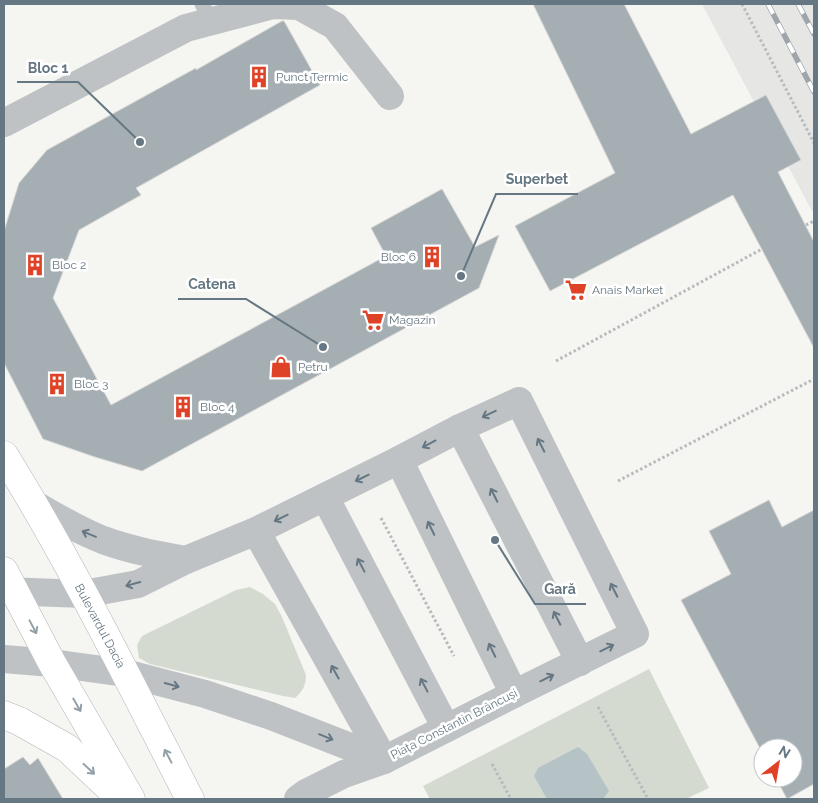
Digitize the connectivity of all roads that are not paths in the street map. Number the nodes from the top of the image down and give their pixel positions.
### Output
1 (206, 13) edge
2 (390, 96) dead end
3 (4, 123) edge
4 (460, 428) junction
5 (4, 455) edge
6 (398, 460) junction
7 (325, 497) junction
8 (34, 504) junction
9 (256, 531) junction
10 (186, 560) junction
11 (7, 584) edge
12 (84, 594) junction
13 (4, 659) edge
14 (580, 662) junction
15 (52, 663) junction
16 (125, 673) junction
17 (514, 694) junction
18 (4, 716) edge
19 (446, 728) junction
20 (384, 760) junction
21 (121, 799) edge
22 (131, 799) edge
23 (190, 799) edge
24 (298, 799) edge

1 - 2 street
1 - 3 street
4 -> 6 street
14 -> 4 street
14 -> 4 street, Piața Constantin Brâncuși
5 - 8 main road, Bulevardul Dacia
6 -> 7 street
17 -> 6 street
7 -> 9 street
19 -> 7 street
10 -> 8 street
8 - 12 main road, Bulevardul Dacia
9 - 10 street
20 -> 9 street
10 -> 12 street
11 - 12 street
11 -> 15 main road
12 - 16 main road, Bulevardul Dacia
13 - 15 street, Piața Constantin Brâncuși
17 -> 14 street, Piața Constantin Brâncuși
15 - 16 street, Piața Constantin Brâncuși
15 -> 22 main road
16 -> 20 street, Piața Constantin Brâncuși
23 -> 16 main road, Bulevardul Dacia
17 - 19 street, Piața Constantin Brâncuși
18 -> 21 main road
19 - 20 street, Piața Constantin Brâncuși
20 - 24 street

